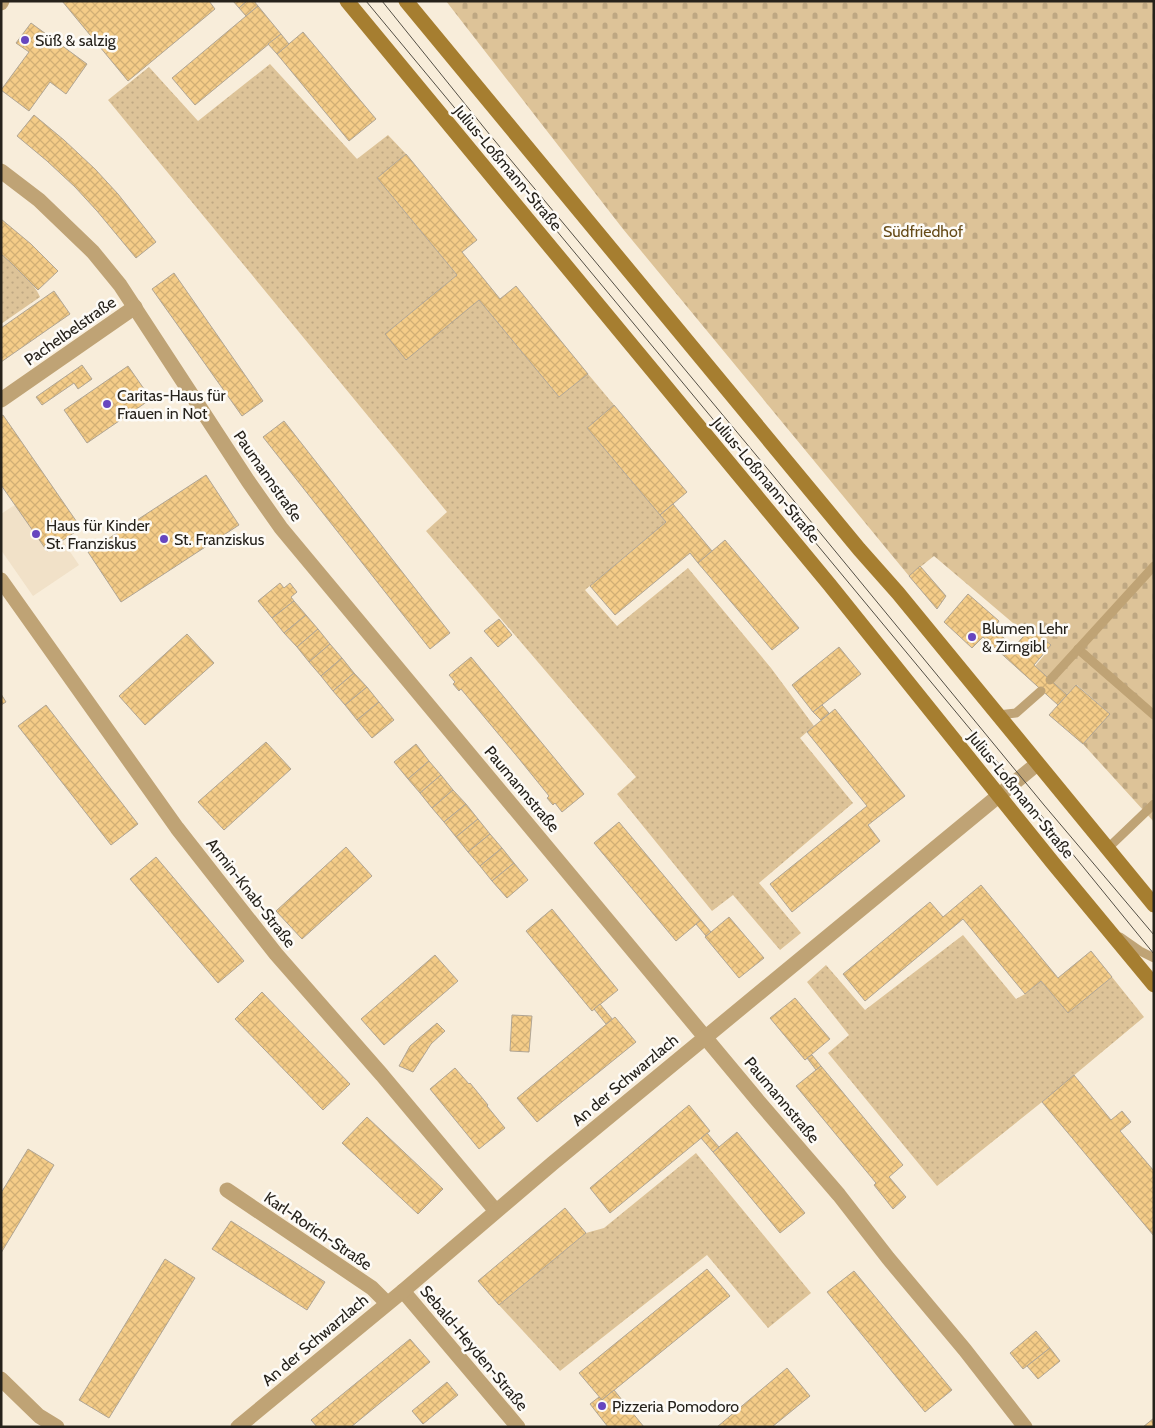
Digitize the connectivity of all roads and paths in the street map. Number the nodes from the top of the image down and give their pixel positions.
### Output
1 (347, 1) edge
2 (406, 1) edge
3 (1, 171) edge
4 (135, 307) junction
5 (1, 400) edge
6 (1154, 566) edge
7 (1, 580) edge
8 (1078, 648) junction
9 (1050, 680) dead end
10 (1042, 690) dead end
11 (998, 715) junction
12 (1154, 715) edge
13 (1037, 764) junction
14 (998, 795) junction
15 (1154, 804) edge
16 (1107, 849) junction
17 (1154, 905) edge
18 (1105, 926) junction
19 (1154, 958) edge
20 (1154, 986) edge
21 (705, 1036) junction
22 (226, 1190) dead end
23 (495, 1210) junction
24 (403, 1291) junction
25 (387, 1303) junction
26 (1, 1379) edge
27 (57, 1427) edge
28 (238, 1427) edge
29 (518, 1427) edge
30 (1025, 1427) edge

1 - 14 main road, Julius-Loßmann-Straße
2 - 11 main road, Julius-Loßmann-Straße
3 - 4 street, Paumannstraße
4 - 5 street, Pachelbelstraße
4 - 21 street, Paumannstraße
6 - 8 lane
7 - 23 street, Armin-Knab-Straße
8 - 9 lane
8 - 12 lane
10 - 11 lane
11 - 13 main road, Julius-Loßmann-Straße
13 - 14 street, An der Schwarzlach
13 - 16 main road, Julius-Loßmann-Straße
14 - 18 main road, Julius-Loßmann-Straße
14 - 21 street, An der Schwarzlach
15 - 16 lane
16 - 17 main road, Julius-Loßmann-Straße
18 - 19 lane
18 - 20 main road, Julius-Loßmann-Straße
21 - 23 street, An der Schwarzlach
21 - 30 street, Paumannstraße
22 - 25 street, Karl-Rorich-Straße
23 - 24 street, An der Schwarzlach
24 - 25 street, An der Schwarzlach
24 - 29 street, Sebald-Heyden-Straße
25 - 28 street, An der Schwarzlach
26 - 27 street

